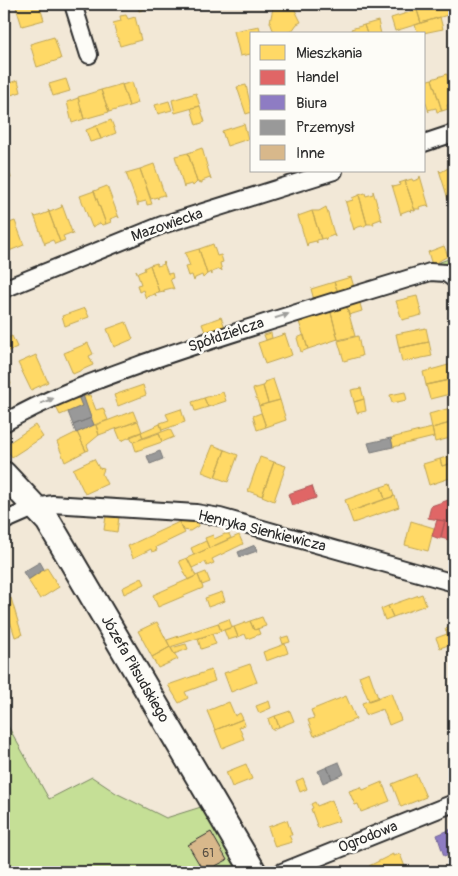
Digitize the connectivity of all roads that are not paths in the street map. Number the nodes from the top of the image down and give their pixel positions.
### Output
1 (73, 4) edge
2 (89, 55) dead end
3 (454, 133) edge
4 (426, 142) edge
5 (331, 172) edge
6 (454, 279) edge
7 (4, 289) edge
8 (4, 423) edge
9 (4, 474) edge
10 (36, 507) junction
11 (4, 521) edge
12 (454, 583) edge
13 (454, 802) edge
14 (254, 872) edge
15 (282, 872) edge

1 - 2 street
3 - 4 street
5 - 7 street, Mazowiecka
8 -> 6 street, Spółdzielcza
9 - 10 street, Józefa Piłsudskiego
10 - 11 street, Henryka Sienkiewicza
10 - 12 street, Henryka Sienkiewicza
10 - 14 street, Józefa Piłsudskiego
13 - 15 street, Ogrodowa

